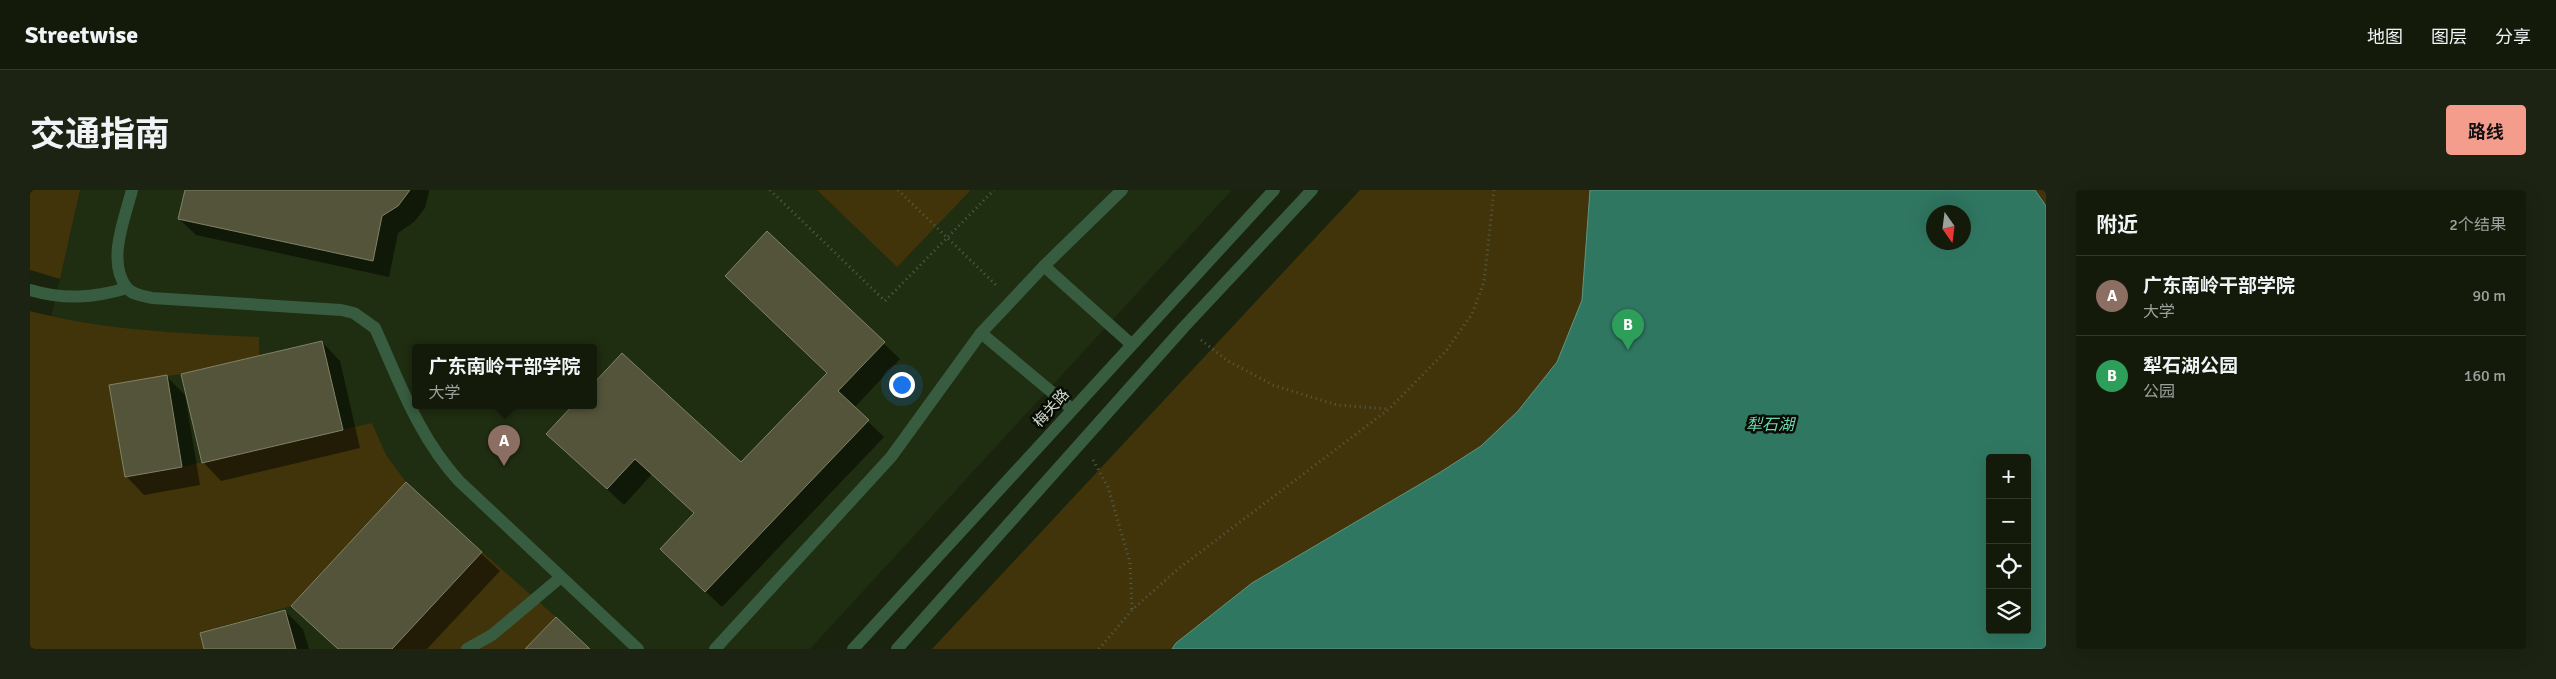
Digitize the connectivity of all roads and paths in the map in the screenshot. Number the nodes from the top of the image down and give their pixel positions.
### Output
1 (132, 190) edge
2 (770, 190) edge
3 (898, 190) edge
4 (994, 190) edge
5 (1122, 190) edge
6 (1274, 190) edge
7 (1312, 190) edge
8 (1494, 190) edge
9 (947, 238) junction
10 (1044, 266) junction
11 (127, 288) junction
12 (30, 290) edge
13 (1011, 301) junction
14 (1184, 327) junction
15 (981, 333) junction
16 (1131, 344) junction
17 (1072, 409) junction
18 (1389, 409) junction
19 (1082, 442) junction
20 (561, 577) junction
21 (1132, 610) junction
22 (467, 649) edge
23 (638, 649) edge
24 (715, 649) edge
25 (853, 649) edge
26 (897, 649) edge
27 (1099, 649) edge

1 - 11 street
2 - 9 path
3 - 9 path
4 - 9 path
5 - 10 street
6 - 16 street, 梅关路
7 - 14 street
8 - 18 path
9 - 13 path
10 - 13 street
10 - 16 street
11 - 12 street
11 - 20 street
13 - 15 street
14 - 18 path
14 - 19 street
15 - 17 street
15 - 24 street
16 - 17 street, 梅关路
17 - 25 street, 梅关路
18 - 21 path
19 - 21 path
19 - 26 street
20 - 22 street
20 - 23 street
21 - 27 path

